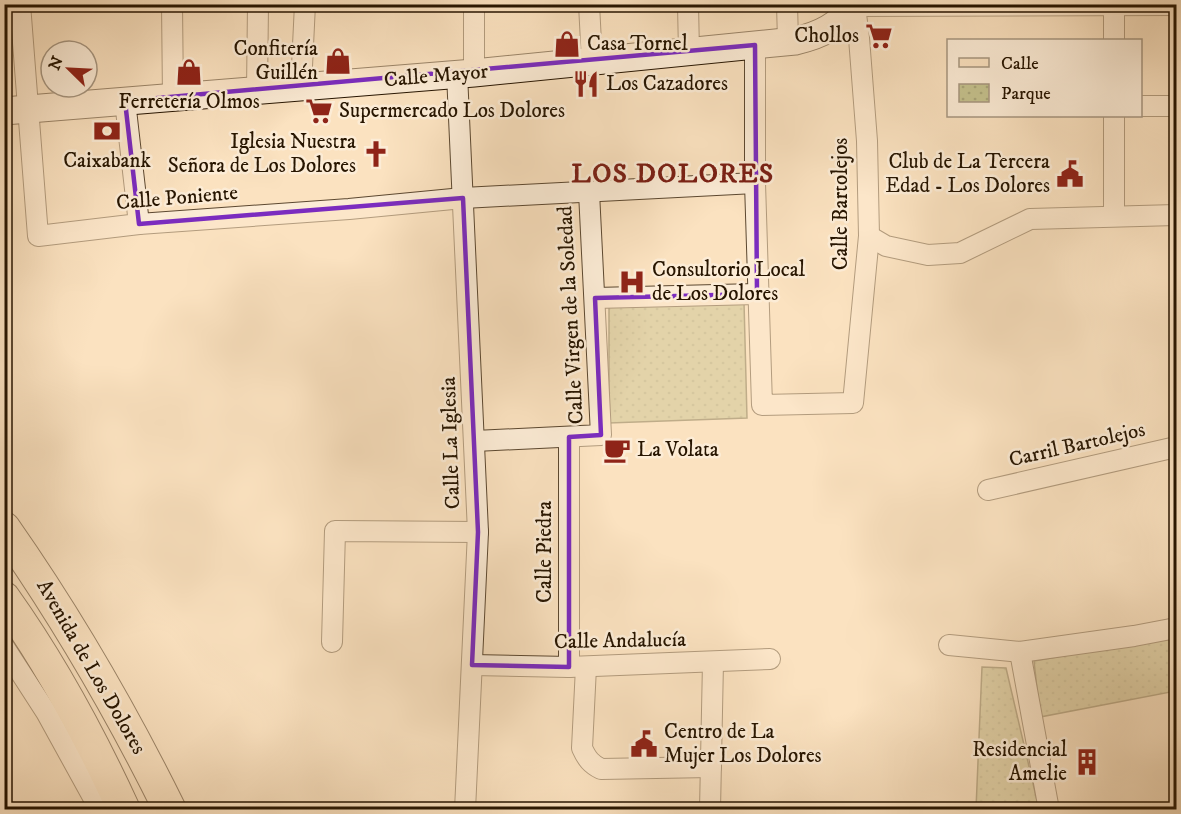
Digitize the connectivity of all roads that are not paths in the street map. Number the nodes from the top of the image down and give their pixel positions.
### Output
1 (20, 4) edge
2 (172, 4) edge
3 (258, 4) edge
4 (305, 4) edge
5 (474, 4) edge
6 (589, 4) edge
7 (688, 4) edge
8 (787, 4) edge
9 (855, 5) edge
10 (1016, 5) edge
11 (1114, 5) edge
12 (1176, 5) edge
13 (1114, 39) edge
14 (788, 41) junction
15 (755, 45) junction
16 (689, 53) junction
17 (592, 62) junction
18 (466, 74) junction
19 (301, 87) junction
20 (257, 91) junction
21 (173, 98) junction
22 (125, 101) junction
23 (1142, 106) edge
24 (1176, 106) edge
25 (16, 110) edge
26 (1114, 117) edge
27 (755, 183) junction
28 (589, 192) junction
29 (463, 198) junction
30 (1176, 215) edge
31 (1114, 216) junction
32 (139, 224) junction
33 (869, 236) junction
34 (757, 294) junction
35 (595, 298) junction
36 (569, 437) junction
37 (475, 441) junction
38 (1176, 447) edge
39 (988, 490) dead end
40 (4, 528) edge
41 (478, 532) junction
42 (4, 598) edge
43 (1176, 628) edge
44 (333, 642) dead end
45 (949, 645) dead end
46 (4, 647) edge
47 (1020, 652) junction
48 (770, 659) dead end
49 (713, 662) junction
50 (472, 665) junction
51 (577, 667) junction
52 (711, 767) junction
53 (100, 810) edge
54 (124, 810) edge
55 (170, 810) edge
56 (465, 810) edge
57 (710, 810) edge
58 (1049, 810) edge

1 - 25 street
2 - 21 street
3 - 20 street
4 - 19 street
5 - 18 street, Calle La Iglesia
6 - 17 street
7 - 16 street
8 - 14 street
9 - 10 street
9 - 14 main road, Calle Mayor
9 - 33 street, Calle Bartolejos
10 - 11 street
11 - 12 street
11 - 13 street
14 - 15 main road, Calle Mayor
15 - 16 main road, Calle Mayor
15 - 27 street
16 - 17 main road, Calle Mayor
17 - 18 main road, Calle Mayor
18 - 19 main road, Calle Mayor
18 - 29 street, Calle La Iglesia
19 - 20 main road, Calle Mayor
20 - 21 main road, Calle Mayor
21 - 22 main road, Calle Mayor
22 - 25 main road, Calle Mayor
22 - 32 street
23 - 24 street
25 - 32 street, Calle Poniente
26 - 31 street
27 - 28 street, Calle Poniente
27 - 34 street
28 - 29 street, Calle Poniente
28 - 35 street, Calle Virgen de la Soledad
29 - 32 street, Calle Poniente
29 - 37 street, Calle La Iglesia
30 - 31 street
31 - 33 street
33 - 34 street, Calle Bartolejos
34 - 35 street
35 - 36 street, Calle Virgen de la Soledad
36 - 37 street
36 - 51 street, Calle Piedra
37 - 41 street, Calle La Iglesia
38 - 39 street, Carril Bartolejos
40 - 55 main road, Avenida de Los Dolores
41 - 44 street
41 - 50 street, Calle La Iglesia
42 - 54 main road, Avenida de Los Dolores
43 - 47 street
45 - 47 street
46 - 53 street
47 - 58 street
48 - 49 street, Calle Andalucía
49 - 51 street, Calle Andalucía
49 - 52 street
50 - 51 street, Calle Andalucía
50 - 56 street, Calle La Iglesia
51 - 52 street, Calle Piedra
52 - 57 street

